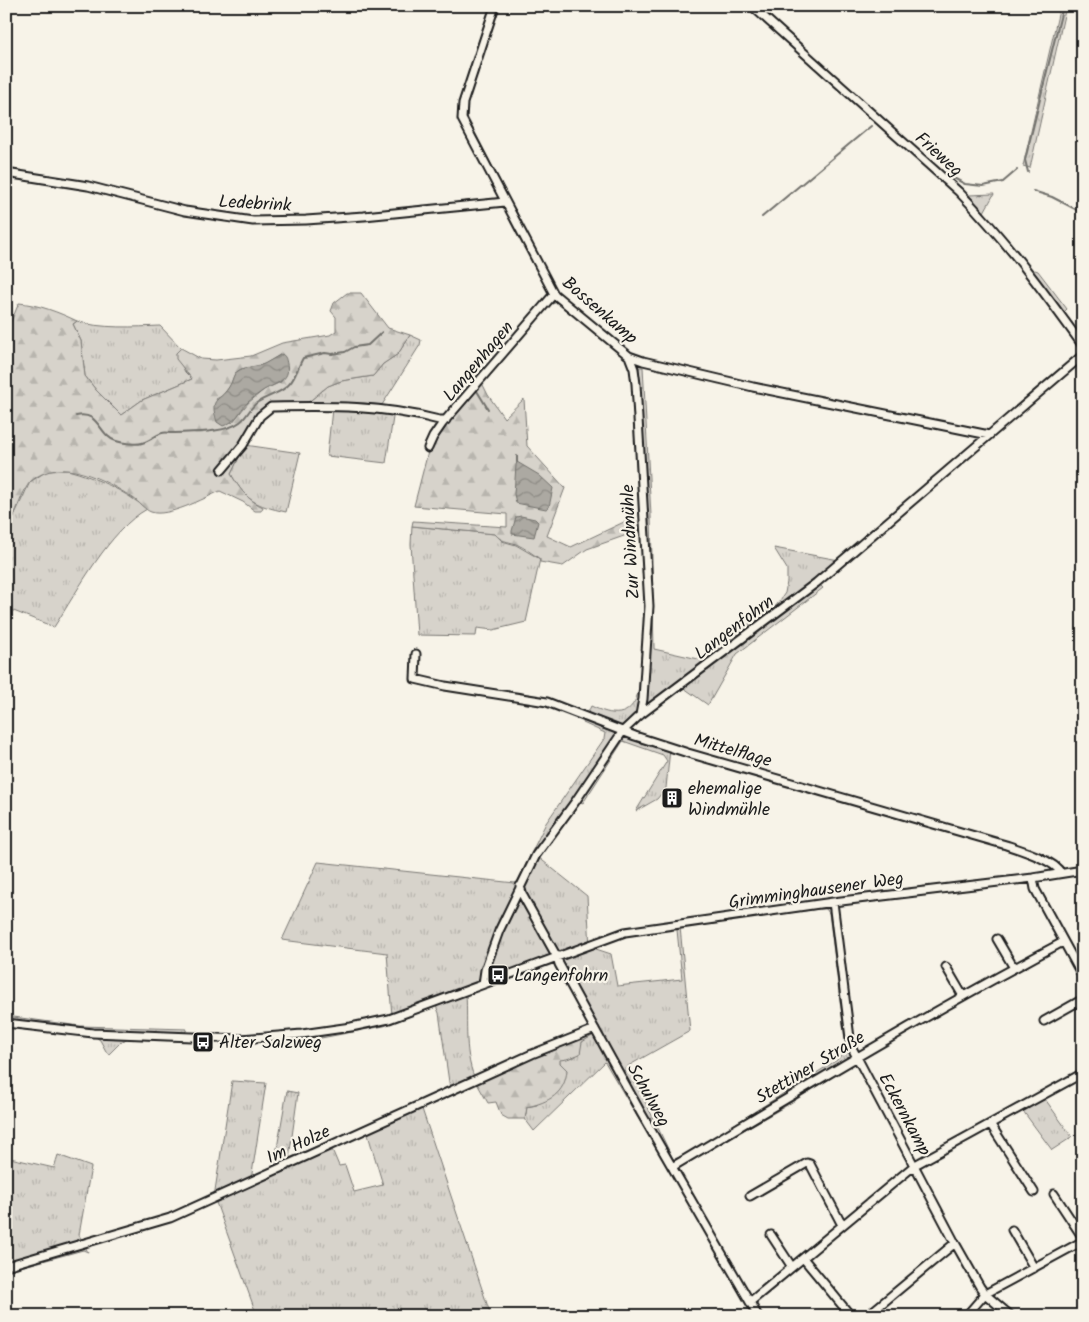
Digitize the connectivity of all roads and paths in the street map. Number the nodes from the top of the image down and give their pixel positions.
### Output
1 (495, 6) edge
2 (752, 6) edge
3 (6, 173) edge
4 (505, 202) junction
5 (554, 294) junction
6 (1083, 346) edge
7 (1083, 355) edge
8 (629, 356) junction
9 (643, 361) junction
10 (634, 368) junction
11 (446, 420) junction
12 (989, 435) junction
13 (428, 448) dead end
14 (222, 470) dead end
15 (416, 654) dead end
16 (640, 715) junction
17 (623, 731) junction
18 (1083, 870) edge
19 (1061, 873) junction
20 (1033, 878) junction
21 (520, 886) junction
22 (833, 902) junction
23 (997, 939) dead end
24 (1063, 942) junction
25 (558, 957) junction
26 (946, 967) dead end
27 (1014, 968) junction
28 (1083, 977) edge
29 (483, 984) junction
30 (963, 996) junction
31 (1083, 999) edge
32 (1044, 1021) dead end
33 (6, 1023) edge
34 (595, 1030) junction
35 (857, 1056) junction
36 (1083, 1073) edge
37 (991, 1125) junction
38 (915, 1165) junction
39 (672, 1167) junction
40 (1034, 1192) dead end
41 (1054, 1194) dead end
42 (750, 1196) dead end
43 (842, 1225) junction
44 (1012, 1230) dead end
45 (771, 1235) dead end
46 (1083, 1239) edge
47 (955, 1243) junction
48 (804, 1258) junction
49 (6, 1266) edge
50 (792, 1267) junction
51 (1034, 1268) junction
52 (985, 1294) junction
53 (750, 1302) junction
54 (758, 1316) edge
55 (851, 1316) edge
56 (867, 1316) edge
57 (966, 1316) edge
58 (1011, 1316) edge

1 - 4 street, Bossenkamp
2 - 6 street, Frieweg
3 - 4 street, Ledebrink
4 - 5 street, Bossenkamp
5 - 8 street, Bossenkamp
5 - 11 street, Langenhagen
7 - 12 street, Langenfohrn
8 - 9 street, Bossenkamp
8 - 10 street, Zur Windmühle
9 - 10 street
9 - 12 street, Bossenkamp
10 - 16 street, Zur Windmühle
11 - 13 street, Langenhagen
11 - 14 street
12 - 16 street, Langenfohrn
15 - 17 street, Mittelflage
16 - 17 street, Langenfohrn
17 - 19 street, Mittelflage
17 - 21 street, Langenfohrn
18 - 19 street, Grimminghausener Weg
19 - 20 street, Grimminghausener Weg
20 - 22 street, Grimminghausener Weg
20 - 24 street
21 - 25 street, Schulweg
21 - 29 street, Langenfohrn
22 - 25 street, Grimminghausener Weg
22 - 35 street, Eckernkamp
23 - 27 street
24 - 27 street, Stettiner Straße
24 - 28 street
25 - 29 street
25 - 34 street, Schulweg
26 - 30 street
27 - 30 street, Stettiner Straße
29 - 33 street
30 - 35 street, Stettiner Straße
31 - 32 street
34 - 39 street, Schulweg
34 - 49 street, Im Holze
35 - 38 street, Eckernkamp
35 - 39 street, Stettiner Straße
36 - 37 street
37 - 38 street
37 - 40 street
38 - 43 street
38 - 47 street, Eckernkamp
39 - 53 street, Schulweg
41 - 46 street
42 - 43 street
43 - 48 street
44 - 51 street
45 - 50 street
46 - 51 street
47 - 52 street, Eckernkamp
47 - 56 street
48 - 50 street
48 - 55 street
50 - 53 street
51 - 52 street
52 - 57 street
52 - 58 street, Eckernkamp
53 - 54 street, Schulweg

